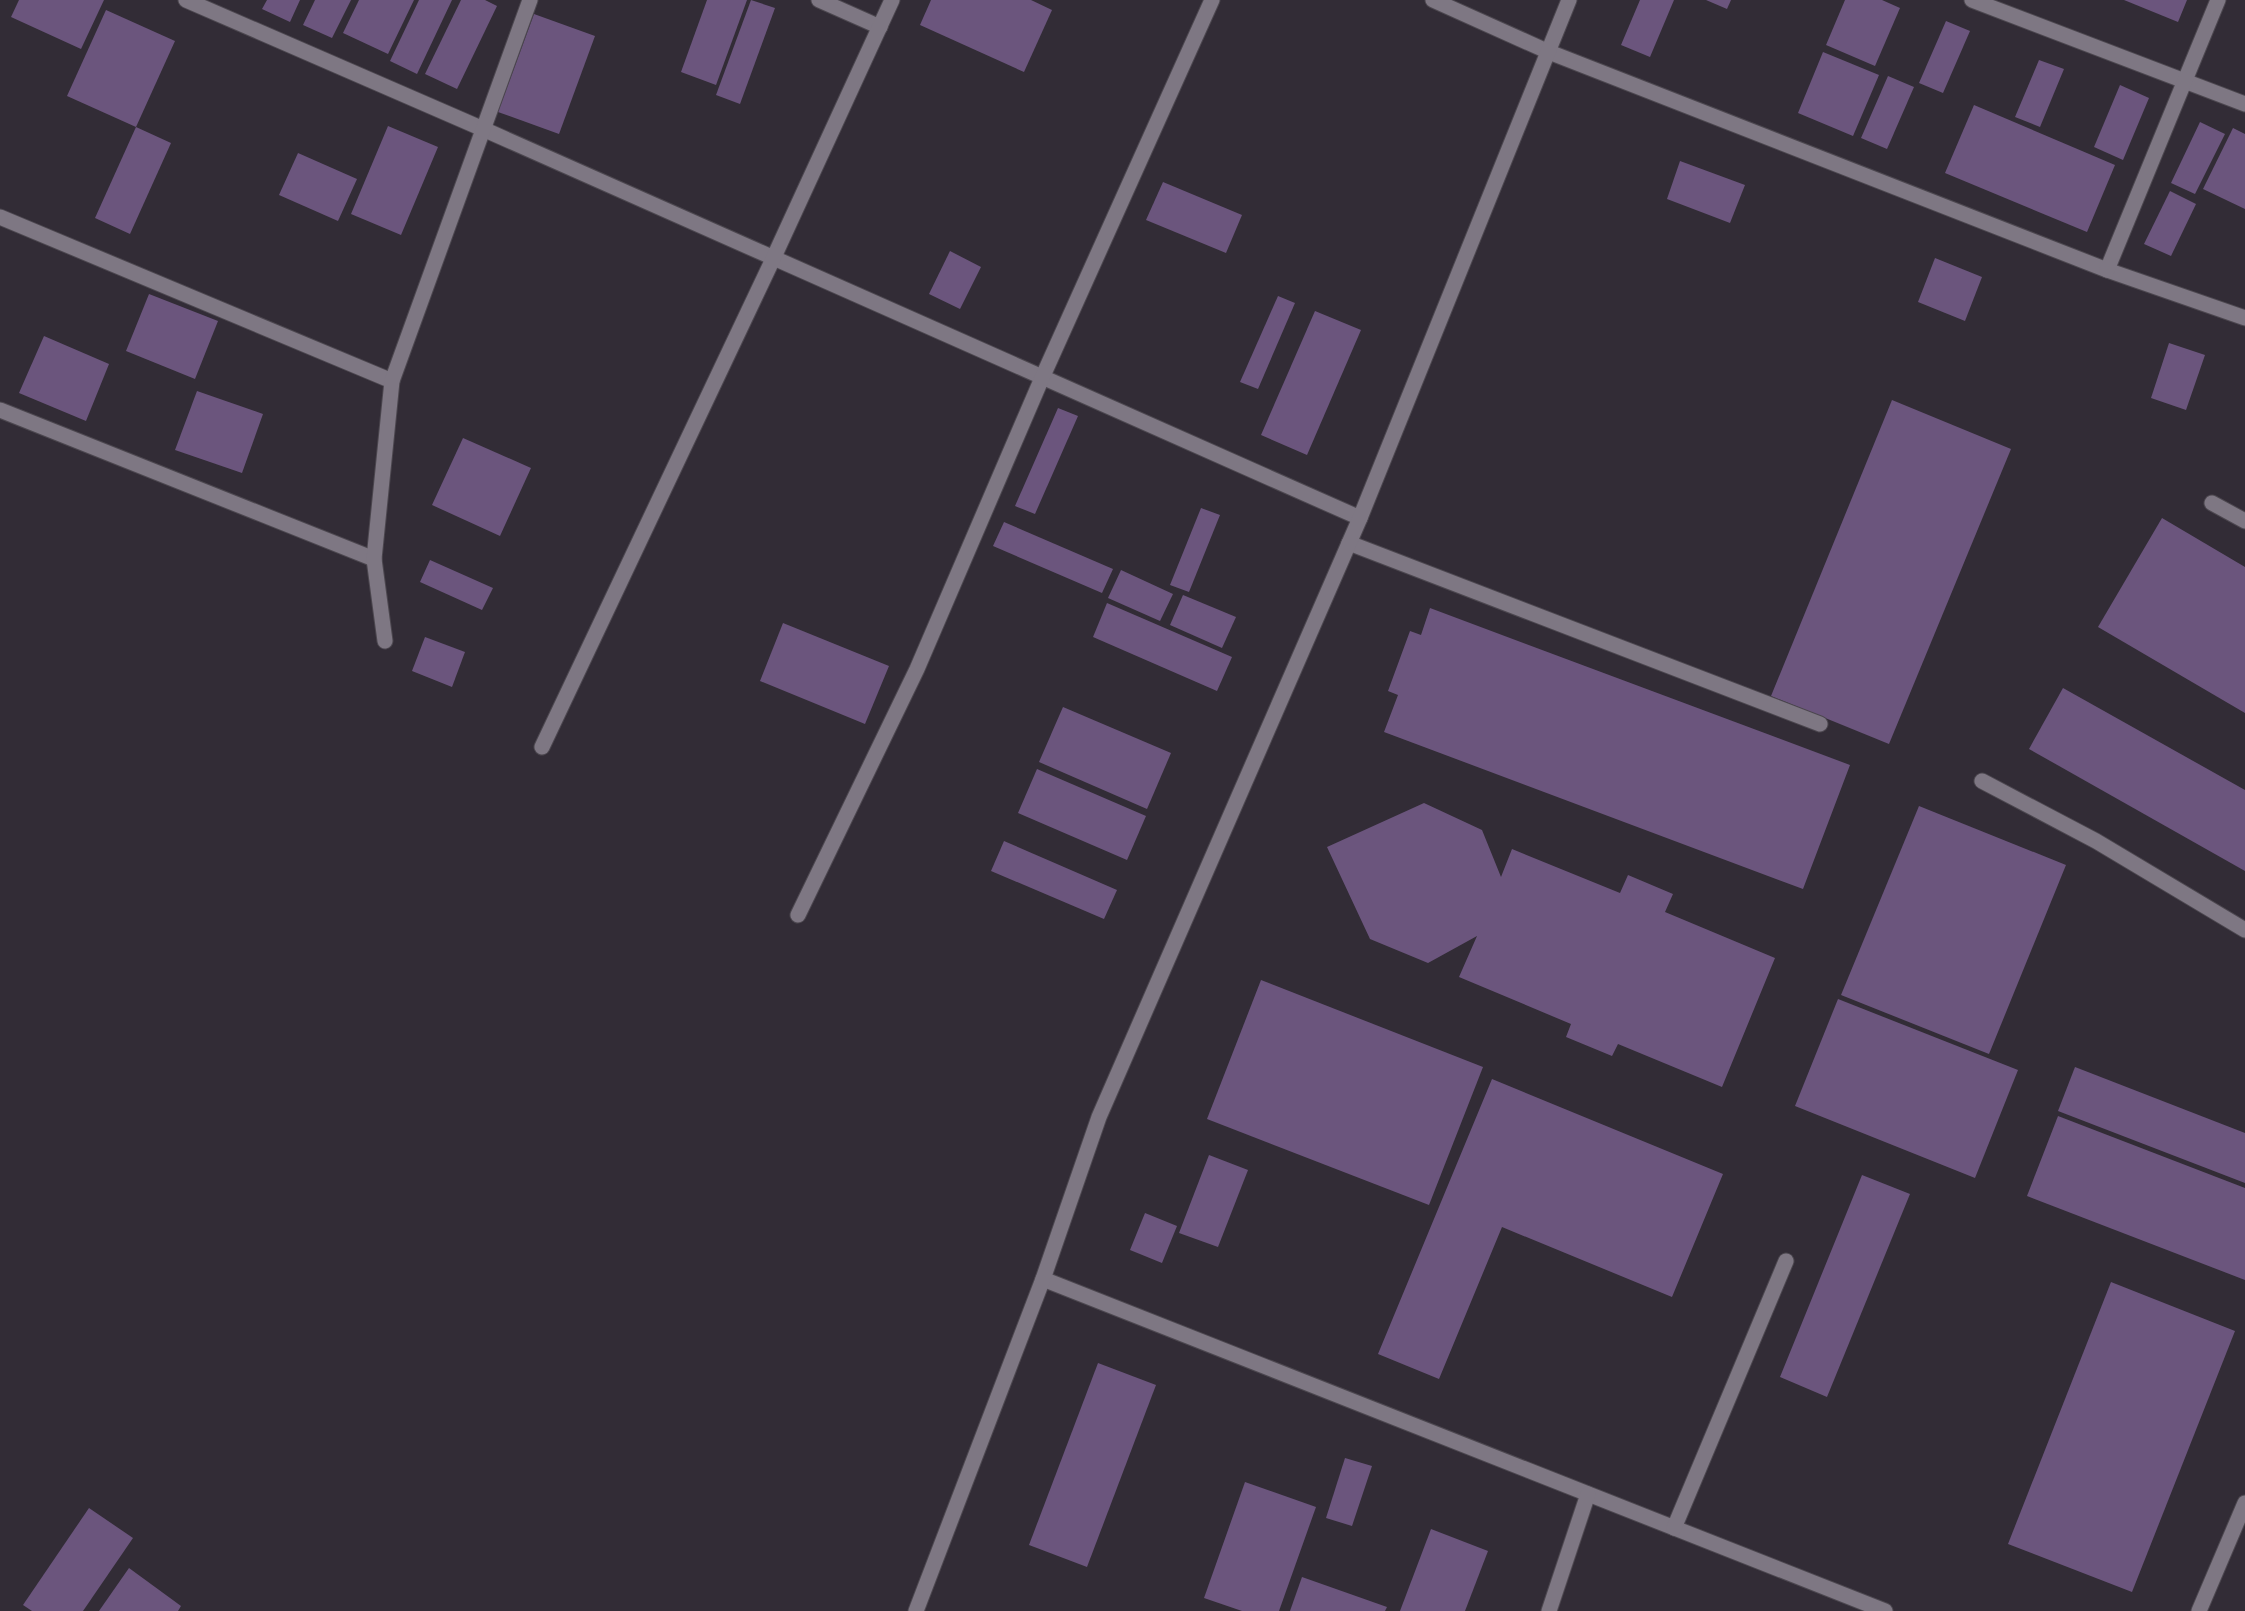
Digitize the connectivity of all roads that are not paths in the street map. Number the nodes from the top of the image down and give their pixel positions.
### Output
1 (186, 0) edge
2 (530, 0) edge
3 (819, 0) edge
4 (892, 0) edge
5 (1212, 0) edge
6 (1433, 0) edge
7 (1569, 0) edge
8 (1972, 0) edge
9 (2218, 0) edge
10 (880, 27) junction
11 (1548, 52) junction
12 (2186, 81) junction
13 (2245, 104) edge
14 (483, 129) junction
15 (0, 217) edge
16 (773, 259) junction
17 (2107, 270) junction
18 (2245, 318) edge
19 (1042, 378) junction
20 (392, 381) junction
21 (0, 410) edge
22 (2212, 503) dead end
23 (1360, 518) junction
24 (2245, 521) edge
25 (1349, 543) junction
26 (374, 559) junction
27 (385, 641) dead end
28 (1820, 724) dead end
29 (542, 747) dead end
30 (1982, 781) dead end
31 (798, 915) dead end
32 (2245, 930) edge
33 (1786, 1261) dead end
34 (1043, 1280) junction
35 (1588, 1494) junction
36 (2245, 1503) edge
37 (1674, 1528) junction
38 (916, 1611) edge
39 (1550, 1611) edge
40 (1885, 1611) edge
41 (2199, 1611) edge

1 - 14 street
2 - 14 street
3 - 10 street
4 - 10 street
5 - 19 street
6 - 11 street
7 - 11 street
8 - 12 street
9 - 12 street
10 - 16 street
11 - 17 street
11 - 23 street
12 - 13 street
12 - 17 street
14 - 16 street
14 - 20 street
15 - 20 street
16 - 19 street
16 - 29 street
17 - 18 street
19 - 23 street
19 - 31 street
20 - 26 street
21 - 26 street
22 - 24 street
23 - 25 street
25 - 28 street
25 - 34 street
26 - 27 street
30 - 32 street
33 - 37 street
34 - 35 street
34 - 38 street
35 - 37 street
35 - 39 street
36 - 41 street
37 - 40 street

